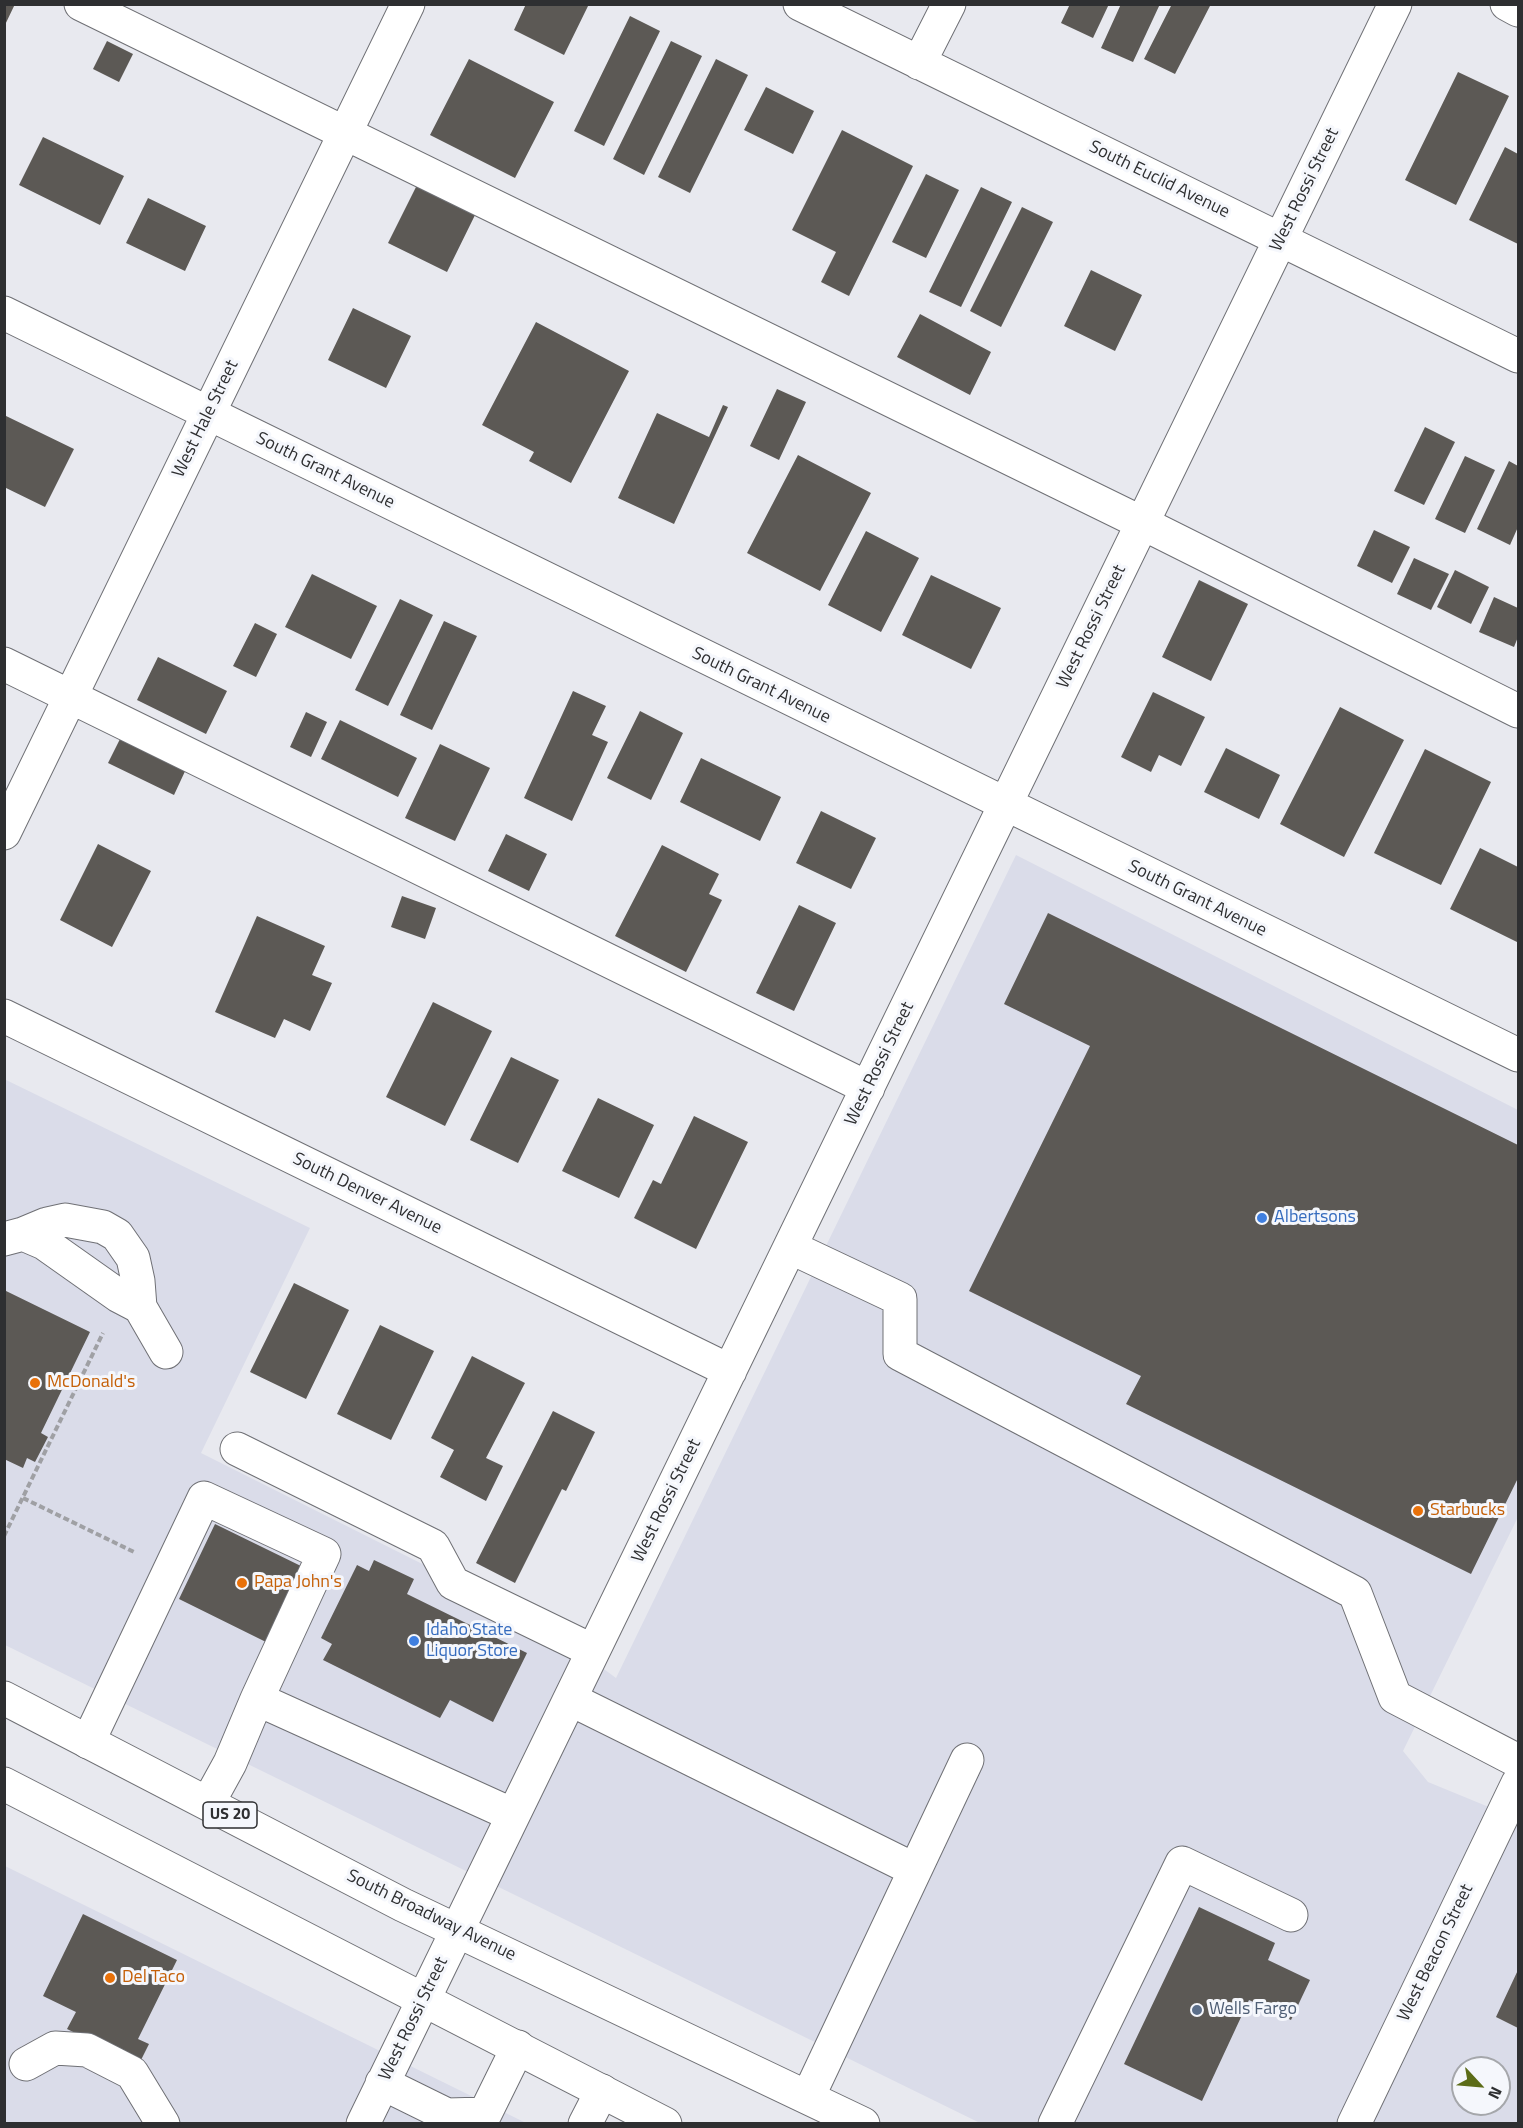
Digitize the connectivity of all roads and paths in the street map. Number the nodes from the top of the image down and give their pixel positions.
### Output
1 (81, 4) edge
2 (408, 4) edge
3 (800, 4) edge
4 (949, 4) edge
5 (1395, 4) edge
6 (1507, 4) edge
7 (1518, 10) edge
8 (919, 63) junction
9 (346, 133) junction
10 (1280, 240) junction
11 (4, 313) edge
12 (1518, 356) edge
13 (209, 413) junction
14 (1142, 523) junction
15 (4, 664) edge
16 (70, 697) junction
17 (1518, 711) edge
18 (1005, 806) junction
19 (4, 833) edge
20 (4, 1016) edge
21 (1518, 1055) edge
22 (868, 1088) junction
23 (14, 1237) edge
24 (790, 1247) junction
25 (140, 1306) junction
26 (103, 1334) dead end
27 (166, 1352) dead end
28 (730, 1371) junction
29 (237, 1449) dead end
30 (23, 1498) junction
31 (4, 1536) edge
32 (134, 1552) dead end
33 (593, 1652) junction
34 (4, 1698) edge
35 (257, 1699) junction
36 (570, 1699) junction
37 (88, 1742) junction
38 (967, 1760) dead end
39 (1518, 1761) edge
40 (1518, 1783) edge
41 (4, 1784) edge
42 (208, 1803) junction
43 (513, 1815) junction
44 (915, 1870) junction
45 (1291, 1915) dead end
46 (457, 1929) junction
47 (423, 1999) junction
48 (518, 2048) junction
49 (26, 2064) dead end
50 (382, 2083) junction
51 (602, 2091) junction
52 (808, 2097) junction
53 (163, 2124) edge
54 (363, 2124) edge
55 (585, 2124) edge
56 (665, 2124) edge
57 (863, 2124) edge
58 (1055, 2124) edge
59 (1354, 2124) edge

1 - 9 street
2 - 9 street, West Hale Street
3 - 8 street, South Euclid Avenue
4 - 8 street
5 - 10 street, West Rossi Street
6 - 7 street
8 - 10 street, South Euclid Avenue
9 - 13 street, West Hale Street
9 - 14 street
10 - 12 street, South Euclid Avenue
10 - 14 street, West Rossi Street
11 - 13 street, South Grant Avenue
13 - 16 street, West Hale Street
13 - 18 street, South Grant Avenue
14 - 17 street
14 - 18 street, West Rossi Street
15 - 16 street
16 - 19 street, West Hale Street
16 - 22 street
18 - 21 street, South Grant Avenue
18 - 22 street, West Rossi Street
20 - 28 street, South Denver Avenue
22 - 24 street, West Rossi Street
23 - 25 street
23 - 25 street
24 - 28 street, West Rossi Street
24 - 39 street
25 - 27 street
26 - 30 path
28 - 33 street, West Rossi Street
29 - 33 street
30 - 31 path
30 - 32 path
33 - 36 street, West Rossi Street
34 - 37 street, South Broadway Avenue / US 20
35 - 37 street
35 - 42 street
35 - 43 street
36 - 43 street, West Rossi Street
36 - 44 street
37 - 42 street, South Broadway Avenue / US 20
38 - 44 street
40 - 59 street, West Beacon Street
41 - 47 street
42 - 46 street, South Broadway Avenue / US 20
43 - 46 street, West Rossi Street
44 - 52 street
45 - 58 street
46 - 47 street, West Rossi Street
46 - 52 street, South Broadway Avenue / US 20
47 - 48 street
47 - 50 street, West Rossi Street
48 - 50 street
48 - 51 street
49 - 53 street
50 - 54 street, West Rossi Street
51 - 55 street
51 - 56 street
52 - 57 street, South Broadway Avenue / US 20

